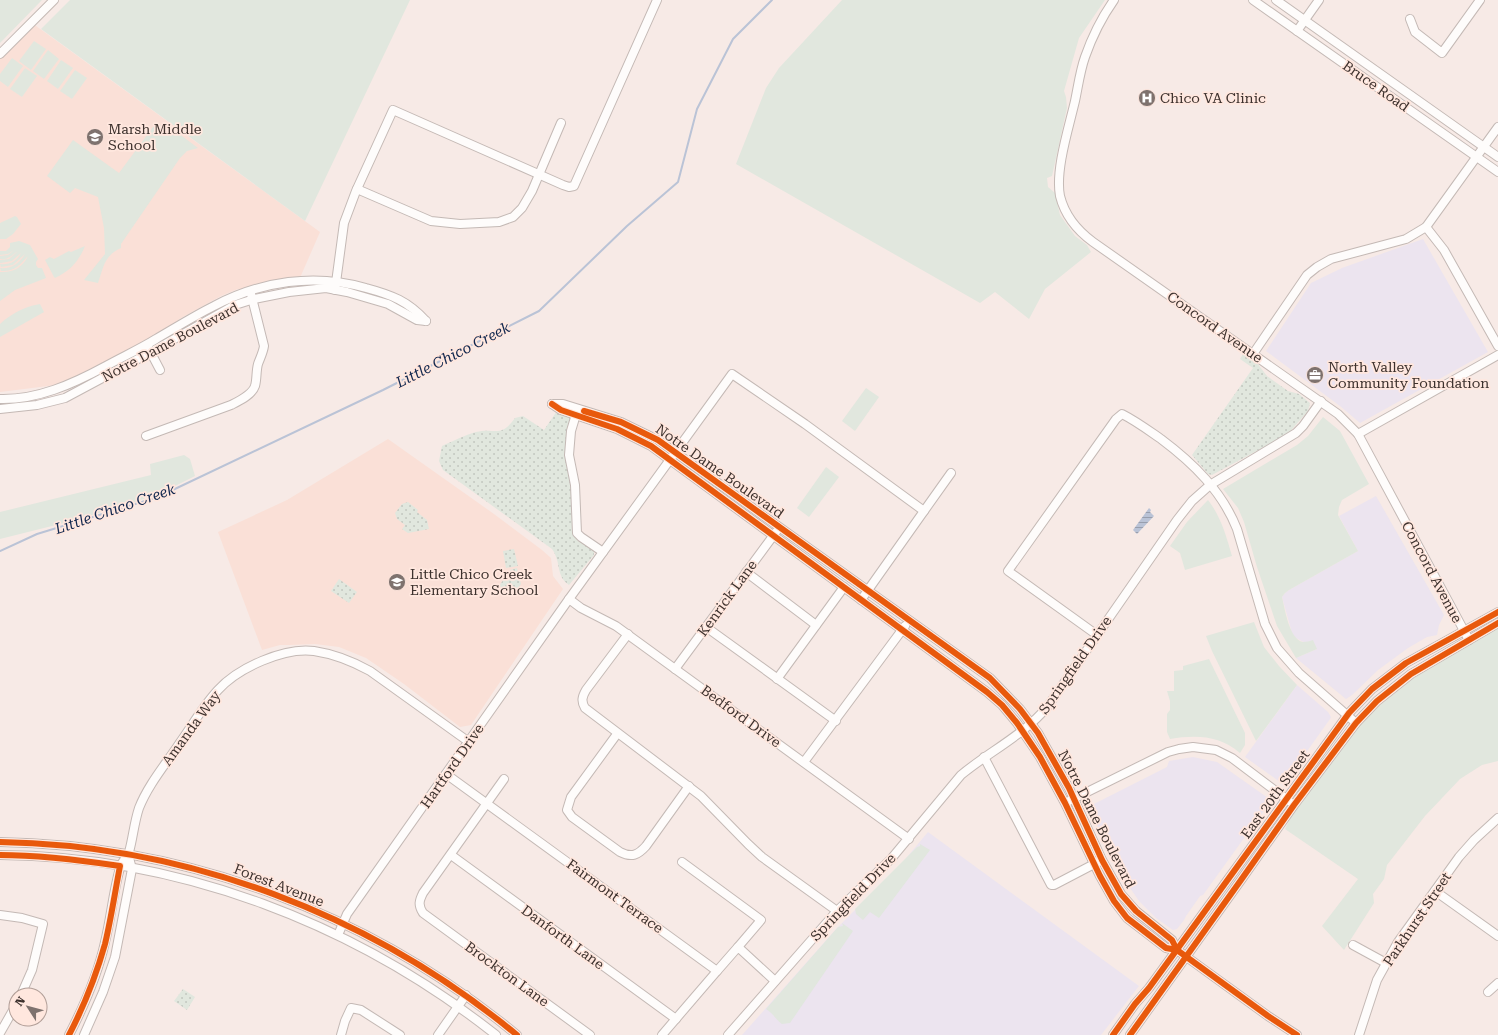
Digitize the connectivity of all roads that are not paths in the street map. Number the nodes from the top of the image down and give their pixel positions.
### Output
1 (54, 0) edge
2 (657, 0) edge
3 (1114, 0) edge
4 (1253, 0) edge
5 (1276, 0) edge
6 (1319, 0) edge
7 (1480, 0) edge
8 (1410, 19) dead end
9 (1305, 20) junction
10 (1297, 31) junction
11 (0, 54) edge
12 (561, 123) dead end
13 (1498, 127) edge
14 (1484, 147) junction
15 (1477, 157) junction
16 (1498, 157) edge
17 (1498, 172) edge
18 (539, 174) junction
19 (357, 189) junction
20 (1426, 227) junction
21 (336, 286) junction
22 (252, 295) junction
23 (147, 344) junction
24 (1498, 346) edge
25 (151, 352) junction
26 (1253, 354) junction
27 (1498, 355) edge
28 (160, 370) dead end
29 (0, 399) edge
30 (1321, 402) junction
31 (0, 409) edge
32 (1358, 434) junction
33 (146, 436) dead end
34 (672, 456) junction
35 (951, 473) dead end
36 (1210, 485) junction
37 (924, 511) junction
38 (779, 528) junction
39 (773, 535) junction
40 (603, 552) junction
41 (746, 572) junction
42 (844, 587) junction
43 (867, 591) junction
44 (569, 599) junction
45 (861, 600) junction
46 (1498, 612) edge
47 (909, 620) junction
48 (1498, 623) edge
49 (816, 625) junction
50 (706, 627) junction
51 (902, 630) junction
52 (1464, 631) junction
53 (628, 634) junction
54 (1097, 635) junction
55 (1469, 640) junction
56 (675, 669) junction
57 (777, 679) junction
58 (1347, 715) junction
59 (836, 721) junction
60 (1356, 722) junction
61 (1031, 724) junction
62 (1023, 731) junction
63 (618, 734) junction
64 (468, 742) junction
65 (984, 757) junction
66 (804, 762) junction
67 (446, 774) junction
68 (504, 779) dead end
69 (689, 786) junction
70 (1074, 798) junction
71 (1289, 801) junction
72 (486, 803) junction
73 (1065, 803) junction
74 (1498, 818) edge
75 (1273, 835) junction
76 (909, 839) junction
77 (0, 842) edge
78 (128, 854) junction
79 (0, 855) edge
80 (451, 855) junction
81 (1102, 860) junction
82 (682, 862) dead end
83 (1095, 864) junction
84 (120, 866) junction
85 (132, 869) junction
86 (1435, 891) junction
87 (837, 911) junction
88 (0, 915) edge
89 (343, 923) junction
90 (338, 935) junction
91 (1498, 936) edge
92 (1353, 945) dead end
93 (738, 947) junction
94 (1177, 950) junction
95 (1186, 957) junction
96 (1386, 963) junction
97 (717, 971) junction
98 (775, 981) junction
99 (1498, 983) edge
100 (25, 987) edge
101 (1488, 992) dead end
102 (466, 995) junction
103 (458, 1006) junction
104 (8, 1019) edge
105 (676, 1019) junction
106 (0, 1033) edge
107 (69, 1035) edge
108 (84, 1035) edge
109 (341, 1035) edge
110 (400, 1035) edge
111 (438, 1035) edge
112 (496, 1035) edge
113 (517, 1035) edge
114 (590, 1035) edge
115 (662, 1035) edge
116 (728, 1035) edge
117 (1113, 1035) edge
118 (1130, 1035) edge
119 (1297, 1035) edge
120 (1359, 1035) edge

1 - 11 street
2 - 18 street
3 - 26 street, Concord Avenue
4 - 10 street, Bruce Road
5 - 9 street, Bruce Road
6 - 9 street
7 - 8 street
9 - 10 street
9 - 14 street, Bruce Road
10 - 15 street, Bruce Road
12 - 18 street
13 - 14 street
14 - 15 street
14 - 16 street, Bruce Road
15 - 17 street, Bruce Road
15 - 20 street
18 - 19 street
18 - 19 street
19 - 21 street
20 - 24 street
20 - 26 street
21 - 21 street, Notre Dame Boulevard
21 - 22 street, Notre Dame Boulevard
22 - 23 street, Notre Dame Boulevard
22 - 25 street, Notre Dame Boulevard
22 - 33 street
23 - 25 street
23 - 29 street, Notre Dame Boulevard
25 - 28 street
25 - 31 street, Notre Dame Boulevard
26 - 30 street, Concord Avenue
27 - 32 street
30 - 32 street, Concord Avenue
30 - 36 street, Springfield Drive
32 - 52 street, Concord Avenue
34 - 37 street, Hartford Drive
34 - 38 street, Notre Dame Boulevard
34 - 39 street, Notre Dame Boulevard
34 - 40 street, Hartford Drive
34 - 40 street, Notre Dame Boulevard
35 - 37 street
36 - 54 street, Springfield Drive
36 - 54 street
36 - 58 street
37 - 43 street
38 - 39 street, Kenrick Lane
38 - 43 street, Notre Dame Boulevard
39 - 41 street, Kenrick Lane
39 - 42 street, Notre Dame Boulevard
40 - 44 street, Hartford Drive
41 - 49 street
41 - 50 street, Kenrick Lane
42 - 45 street, Notre Dame Boulevard
42 - 49 street
43 - 45 street
43 - 47 street, Notre Dame Boulevard
44 - 53 street, Bedford Drive
44 - 64 street, Hartford Drive
45 - 51 street, Notre Dame Boulevard
46 - 52 street, East 20th Street
47 - 51 street
47 - 61 street, Notre Dame Boulevard
48 - 55 street, East 20th Street
49 - 57 street
50 - 56 street, Kenrick Lane
50 - 57 street
51 - 59 street
51 - 62 street, Notre Dame Boulevard
52 - 55 street, Concord Avenue
52 - 58 street, East 20th Street
53 - 56 street, Bedford Drive
53 - 63 street
54 - 61 street, Springfield Drive
55 - 60 street, East 20th Street
56 - 66 street, Bedford Drive
57 - 59 street
58 - 60 street
58 - 71 street, East 20th Street
59 - 66 street
60 - 75 street, East 20th Street
61 - 62 street, Springfield Drive
61 - 70 street, Notre Dame Boulevard
62 - 65 street, Springfield Drive
62 - 73 street, Notre Dame Boulevard
63 - 69 street
63 - 69 street
64 - 67 street, Hartford Drive
64 - 78 street, Amanda Way
65 - 76 street, Springfield Drive
65 - 83 street
66 - 76 street, Bedford Drive
67 - 72 street, Fairmont Terrace
67 - 89 street, Hartford Drive
68 - 72 street
69 - 87 street
70 - 71 street
70 - 73 street
70 - 81 street, Notre Dame Boulevard
71 - 75 street, East 20th Street
71 - 94 street, East 20th Street
72 - 80 street
72 - 97 street, Fairmont Terrace
73 - 83 street, Notre Dame Boulevard
74 - 86 street, Parkhurst Street
75 - 95 street, East 20th Street
76 - 87 street, Springfield Drive
77 - 78 street, Forest Avenue
78 - 84 street
78 - 85 street
78 - 89 street, Forest Avenue
79 - 84 street, Forest Avenue
80 - 105 street, Danforth Lane
80 - 114 street, Brockton Lane
81 - 83 street
81 - 94 street, Notre Dame Boulevard
82 - 93 street
83 - 94 street, Notre Dame Boulevard
84 - 85 street, Forest Avenue
84 - 107 street
85 - 90 street, Forest Avenue
85 - 108 street
86 - 91 street
86 - 96 street, Parkhurst Street
87 - 98 street, Springfield Drive
88 - 100 street
89 - 90 street, Hartford Drive
89 - 102 street, Forest Avenue
90 - 103 street, Forest Avenue
92 - 96 street
93 - 97 street
93 - 98 street
94 - 95 street, Notre Dame Boulevard
94 - 117 street, East 20th Street
95 - 118 street, East 20th Street
95 - 119 street, Notre Dame Boulevard
96 - 120 street, Parkhurst Street
97 - 105 street
98 - 116 street, Springfield Drive
99 - 101 street
102 - 103 street
102 - 113 street, Forest Avenue
103 - 111 street
103 - 112 street, Forest Avenue
104 - 106 street
105 - 115 street
109 - 110 street

